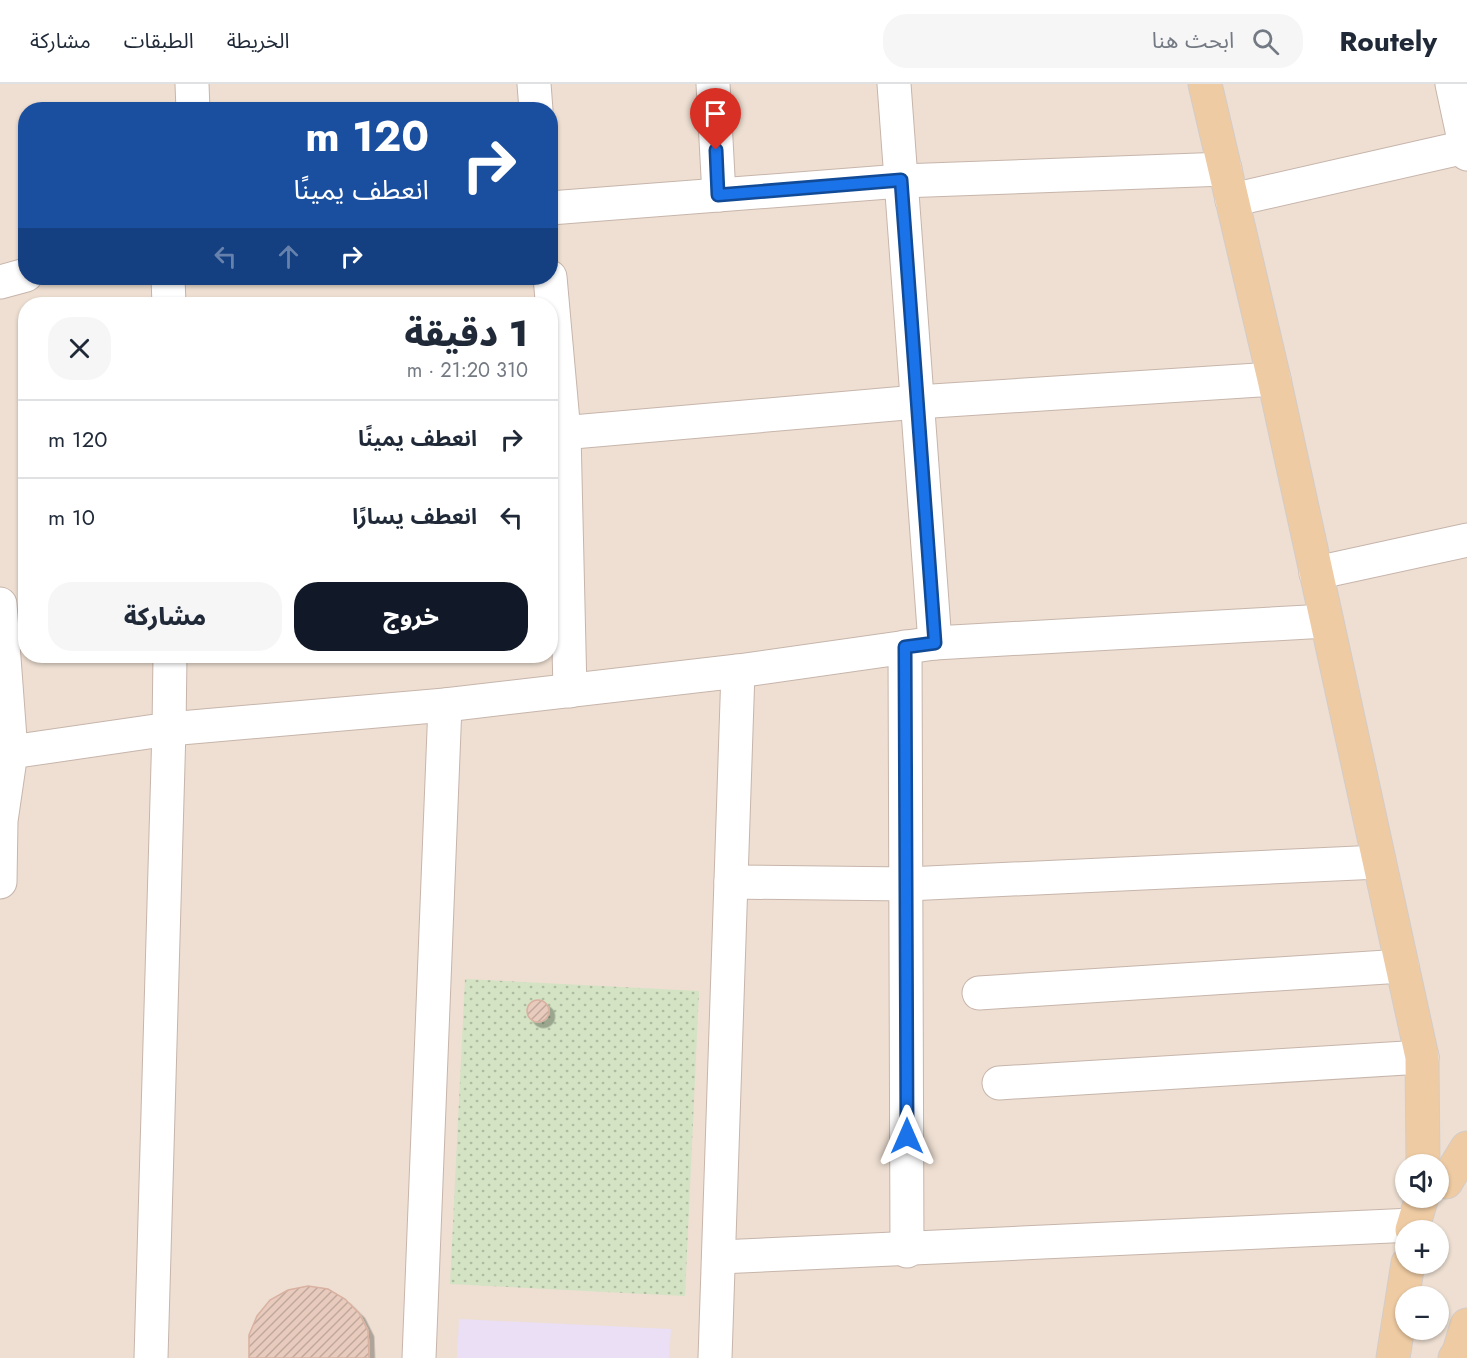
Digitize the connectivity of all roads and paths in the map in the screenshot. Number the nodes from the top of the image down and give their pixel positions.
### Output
1 (192, 84) edge
2 (534, 84) edge
3 (713, 84) edge
4 (894, 84) edge
5 (1205, 84) edge
6 (1452, 84) edge
7 (193, 102) edge
8 (535, 102) edge
9 (1466, 150) edge
10 (1225, 169) junction
11 (901, 180) junction
12 (718, 195) junction
13 (1232, 200) junction
14 (558, 207) edge
15 (18, 277) edge
16 (0, 282) edge
17 (1274, 379) junction
18 (917, 402) junction
19 (558, 433) edge
20 (558, 453) edge
21 (1467, 540) edge
22 (1316, 573) junction
23 (0, 604) edge
24 (1326, 621) junction
25 (920, 645) junction
26 (170, 663) edge
27 (738, 671) junction
28 (570, 690) junction
29 (446, 705) junction
30 (169, 729) junction
31 (11, 752) junction
32 (1379, 862) junction
33 (0, 882) edge
34 (730, 882) junction
35 (907, 884) junction
36 (1402, 966) junction
37 (979, 993) dead end
38 (1422, 1058) junction
39 (999, 1083) dead end
40 (1467, 1148) edge
41 (1434, 1154) edge
42 (1449, 1176) edge
43 (1395, 1197) edge
44 (907, 1251) junction
45 (719, 1257) junction
46 (1406, 1274) edge
47 (1467, 1325) edge
48 (151, 1358) edge
49 (419, 1358) edge
50 (715, 1358) edge
51 (1393, 1358) edge
52 (1455, 1358) edge

1 - 7 street
2 - 8 street
3 - 12 street
4 - 11 street
5 - 10 main road
6 - 9 street
9 - 13 street
10 - 11 street
10 - 13 main road
11 - 12 street
11 - 18 street
12 - 14 street
13 - 17 main road
15 - 16 street
17 - 18 street
17 - 22 main road
18 - 19 street
18 - 25 street
20 - 28 street
21 - 22 street
22 - 24 main road
23 - 31 street
24 - 25 street
24 - 32 main road
25 - 27 street
25 - 35 street
26 - 30 street
27 - 28 street
27 - 34 street
28 - 29 street
29 - 30 street
29 - 49 street
30 - 31 street
30 - 48 street
31 - 33 street
32 - 35 street
32 - 36 main road
34 - 35 street
34 - 45 street
35 - 44 street
36 - 37 street
36 - 38 main road
38 - 39 street
38 - 41 main road
40 - 42 main road
43 - 44 street
44 - 45 street
45 - 50 street
46 - 51 main road
47 - 52 main road

